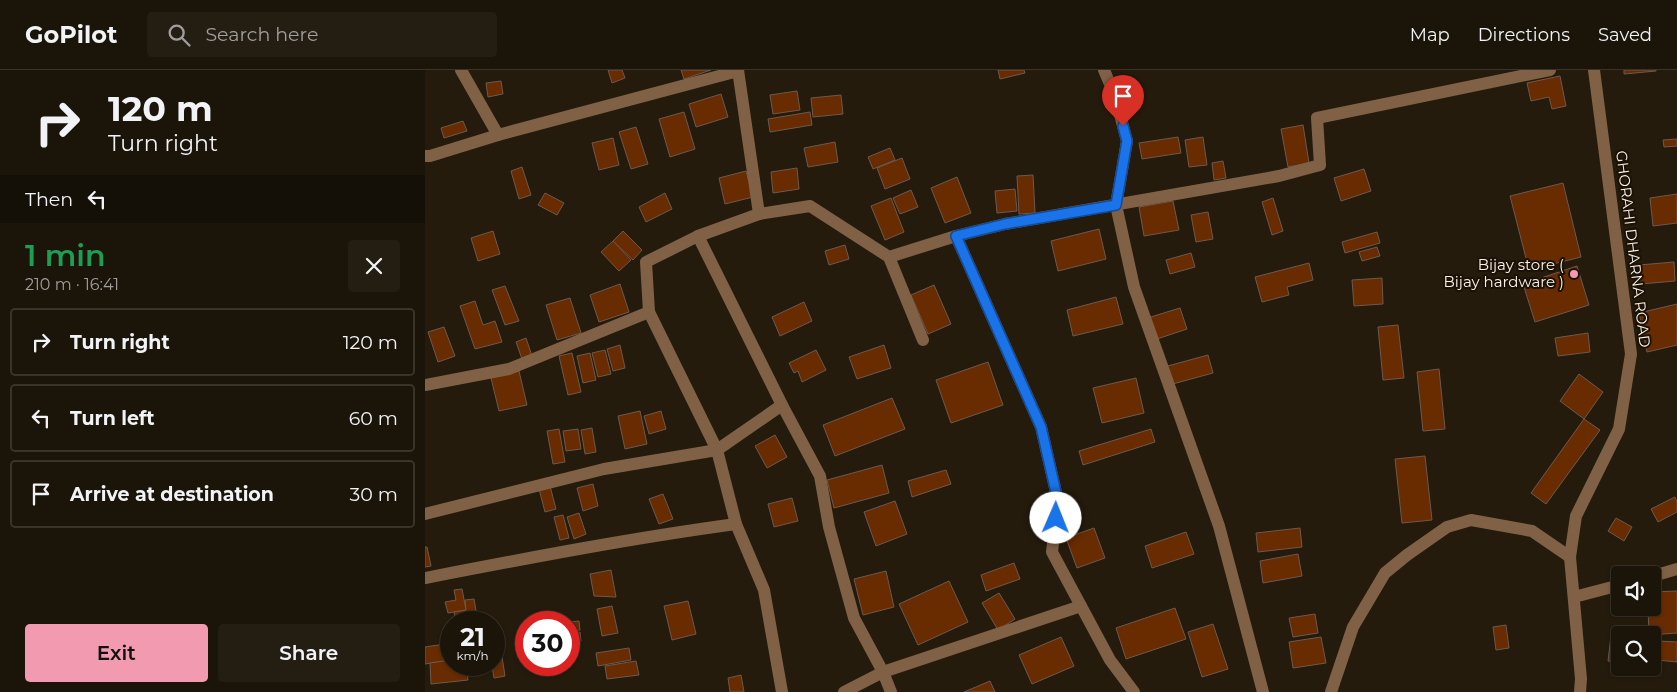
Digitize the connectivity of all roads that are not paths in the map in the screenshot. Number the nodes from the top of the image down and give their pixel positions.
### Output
1 (461, 70) edge
2 (738, 70) edge
3 (1104, 70) edge
4 (1550, 70) edge
5 (1594, 70) edge
6 (498, 135) junction
7 (425, 156) edge
8 (1116, 205) junction
9 (759, 214) junction
10 (698, 236) junction
11 (956, 236) junction
12 (889, 257) junction
13 (649, 312) junction
14 (923, 340) dead end
15 (425, 385) edge
16 (782, 405) junction
17 (717, 450) junction
18 (425, 514) edge
19 (736, 524) junction
20 (1571, 557) junction
21 (1677, 569) edge
22 (1661, 574) edge
23 (425, 578) edge
24 (1611, 587) edge
25 (1574, 597) junction
26 (1081, 606) junction
27 (883, 672) junction
28 (782, 692) edge
29 (844, 692) edge
30 (891, 692) edge
31 (1134, 692) edge
32 (1263, 692) edge
33 (1331, 692) edge
34 (1580, 692) edge

1 - 6 street
2 - 6 street
2 - 9 street
3 - 8 street
4 - 8 street
5 - 20 street, GHORAHI DHARNA ROAD
6 - 7 street
8 - 11 street
8 - 32 street
9 - 10 street
9 - 12 street
10 - 13 street
10 - 16 street
11 - 12 street
11 - 26 street
12 - 14 street
13 - 15 street
13 - 17 street
16 - 17 street
16 - 27 street
17 - 18 street
17 - 19 street
19 - 23 street
19 - 28 street
20 - 25 street, GHORAHI DHARNA ROAD
20 - 33 street
21 - 22 street
24 - 25 street
25 - 34 street, GHORAHI DHARNA ROAD
26 - 27 street
26 - 31 street
27 - 29 street
27 - 30 street

